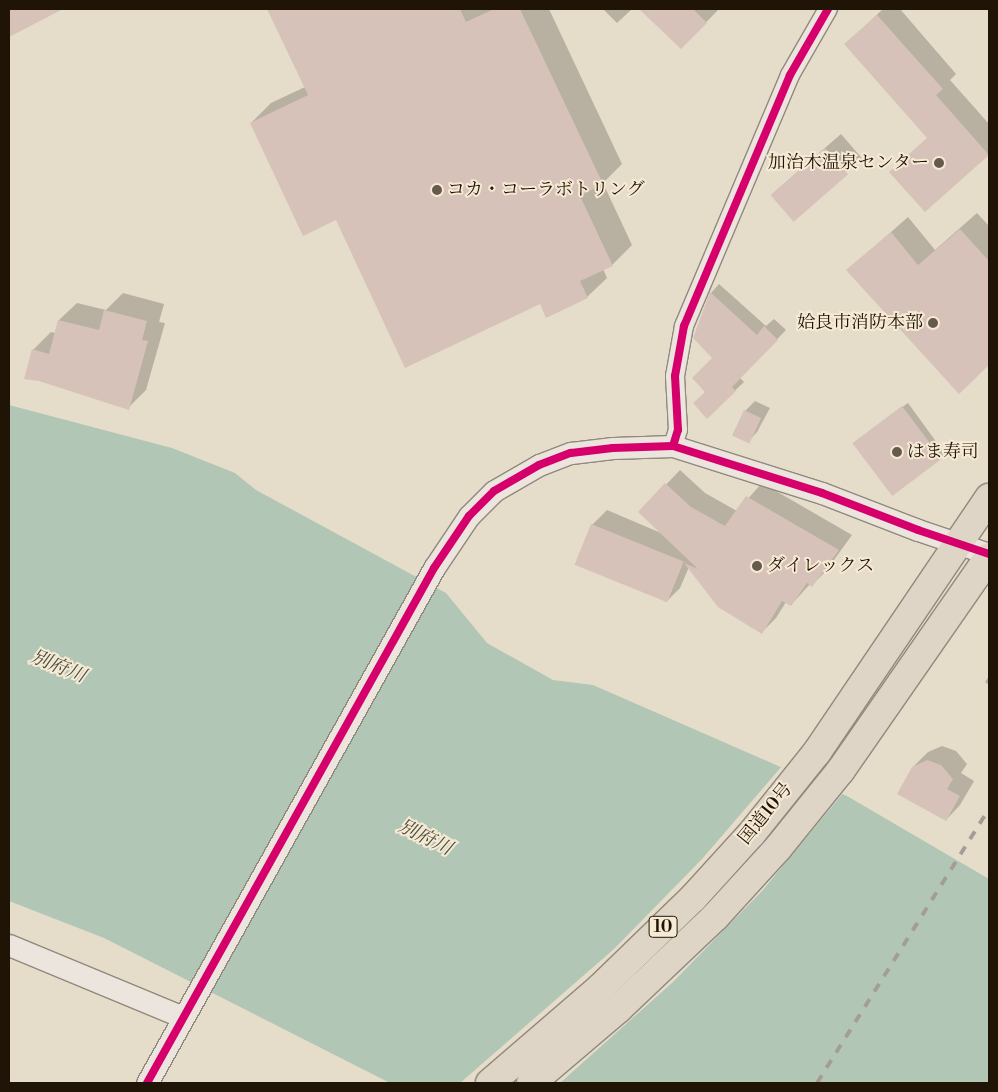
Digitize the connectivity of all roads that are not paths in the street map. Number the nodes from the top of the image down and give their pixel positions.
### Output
1 (828, 9) edge
2 (674, 446) junction
3 (989, 498) edge
4 (959, 544) junction
5 (989, 556) edge
6 (9, 945) edge
7 (183, 1018) junction
8 (147, 1083) edge
9 (490, 1083) edge
10 (532, 1083) edge

1 - 2 street
2 - 4 street
2 - 7 street
3 - 4 highway, 国道10号 / 10
4 - 5 street
4 - 9 highway, 国道10号 / 10
5 - 10 highway, 国道10号 / 10
6 - 7 street
7 - 8 street

